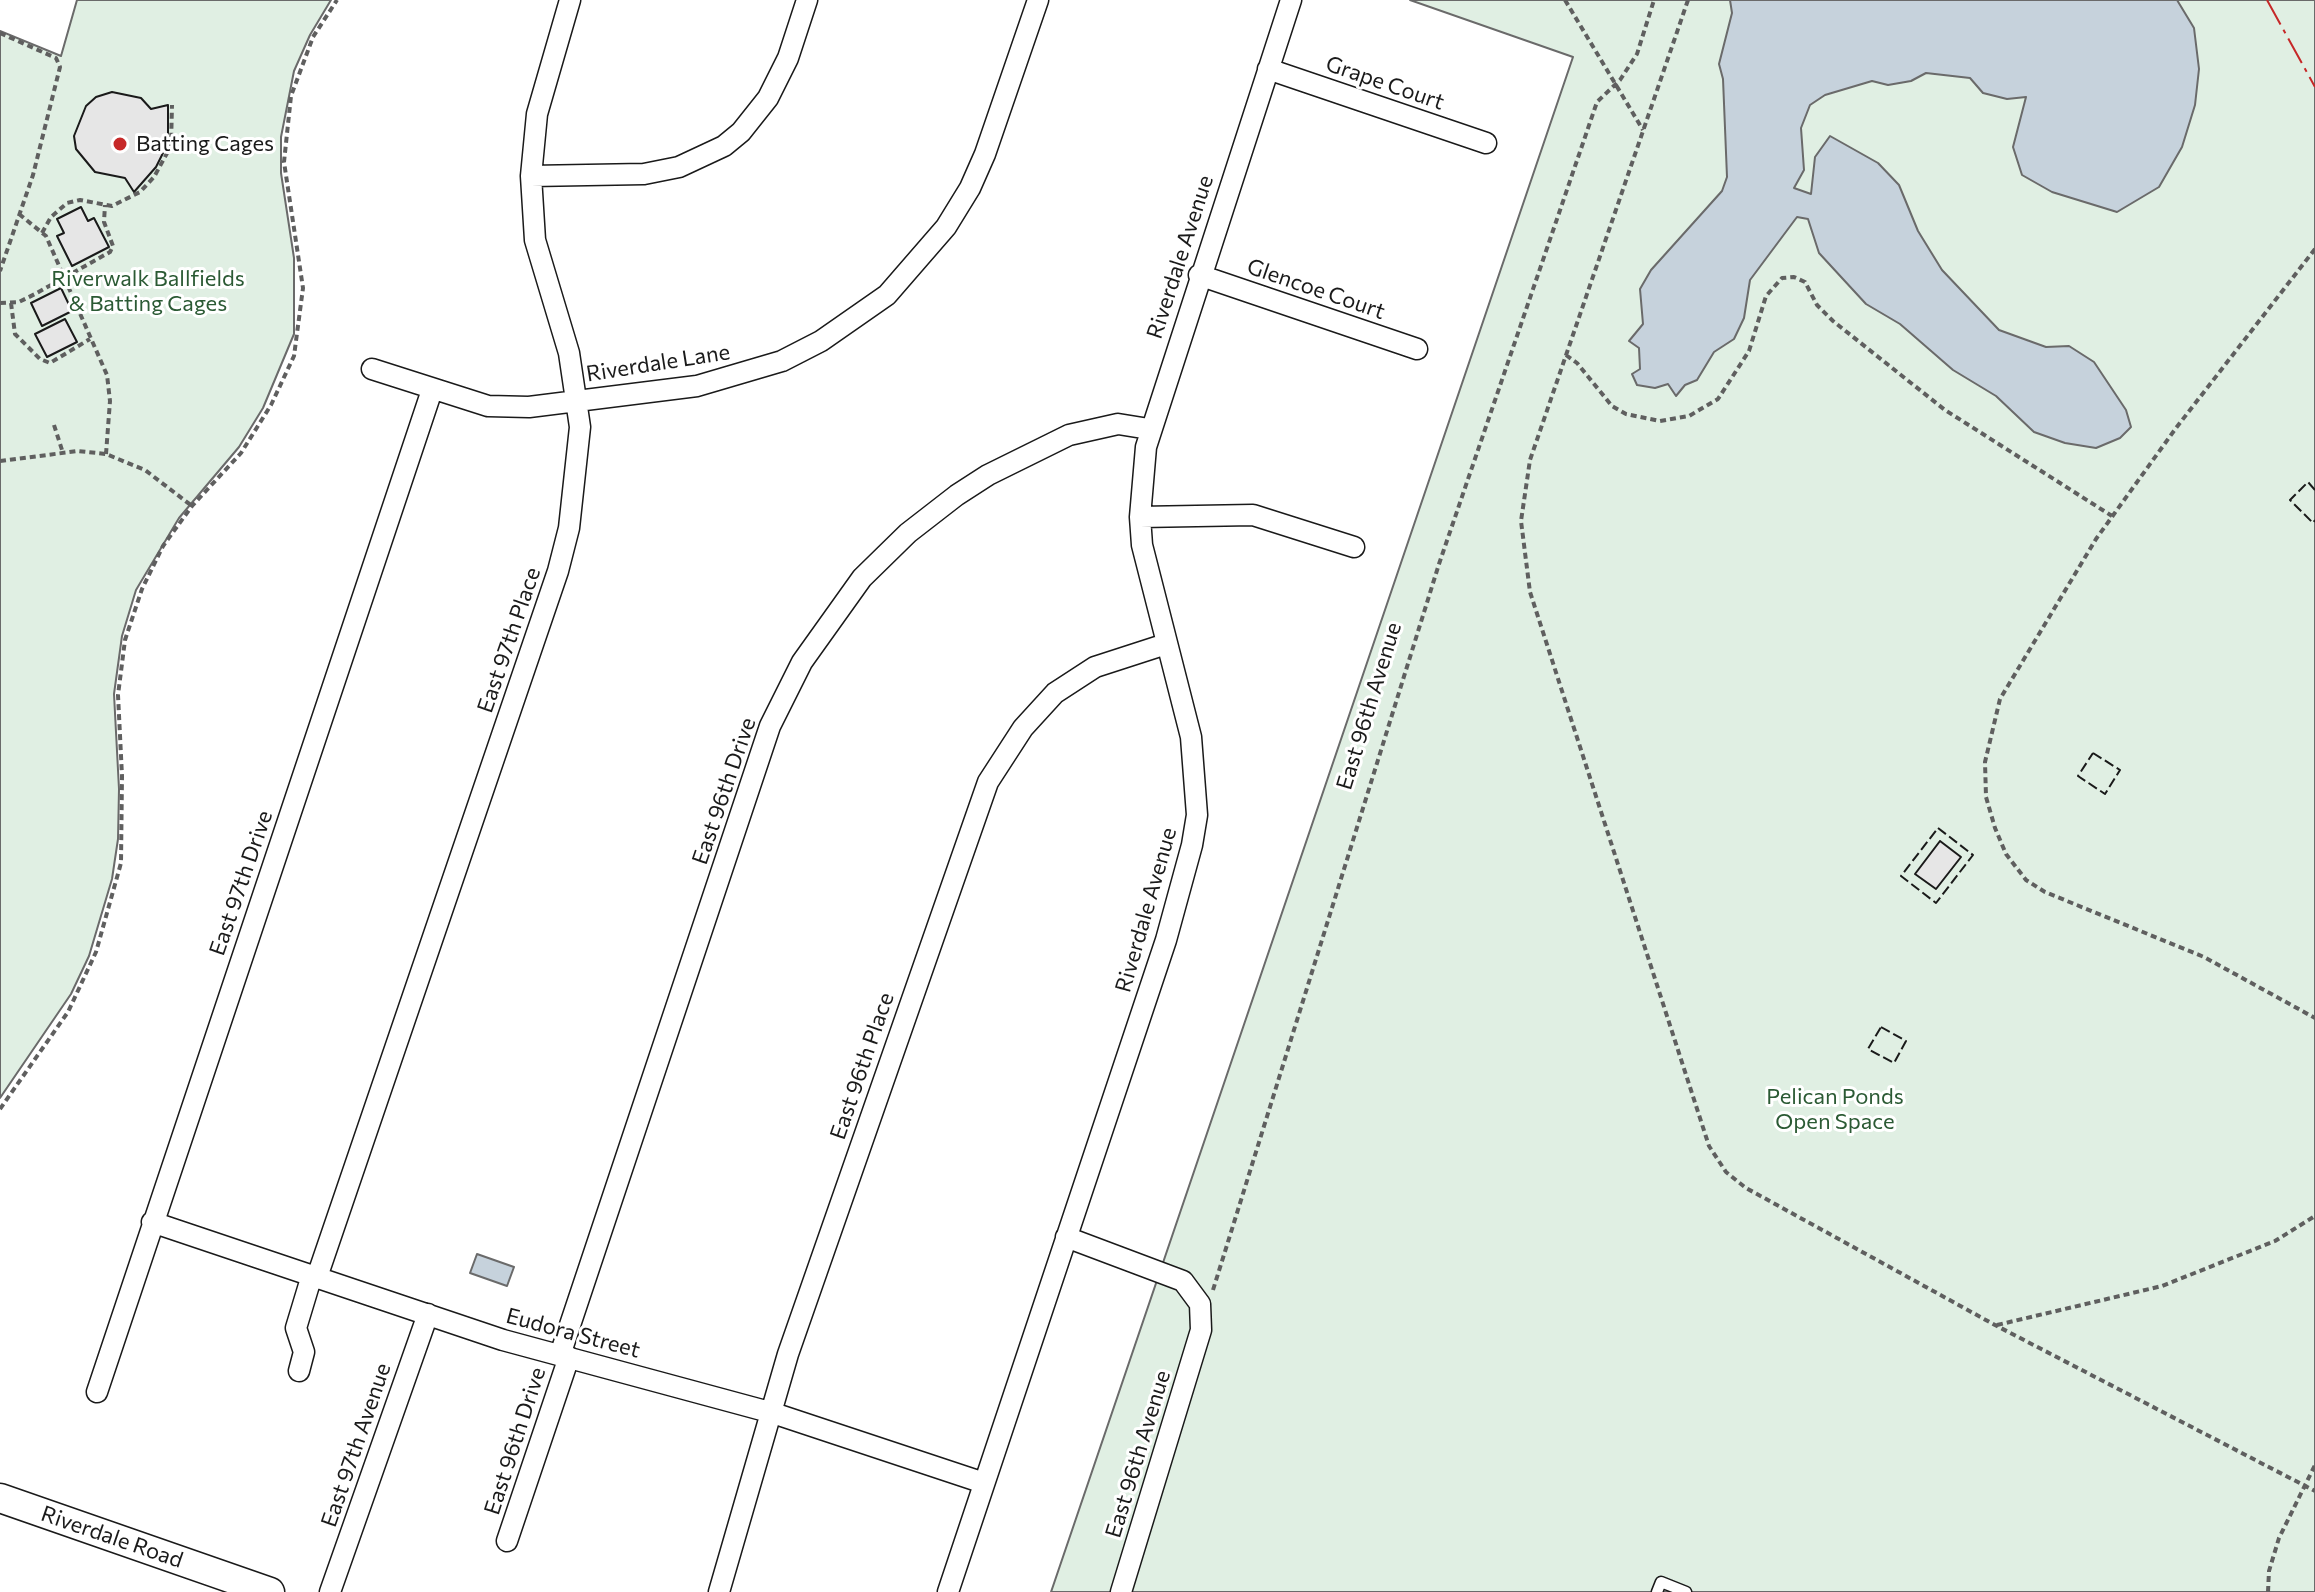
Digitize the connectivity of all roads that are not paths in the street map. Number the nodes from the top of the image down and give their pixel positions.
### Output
1 (570, 0) edge
2 (807, 0) edge
3 (1038, 0) edge
4 (1291, 0) edge
5 (1268, 69) junction
6 (1486, 143) dead end
7 (531, 176) junction
8 (1199, 275) junction
9 (1417, 349) dead end
10 (372, 369) dead end
11 (432, 390) junction
12 (577, 400) junction
13 (1149, 429) junction
14 (1140, 517) junction
15 (1354, 547) dead end
16 (1166, 644) junction
17 (152, 1222) junction
18 (1066, 1237) junction
19 (315, 1276) junction
20 (428, 1314) junction
21 (564, 1356) junction
22 (299, 1371) dead end
23 (97, 1392) dead end
24 (773, 1413) junction
25 (984, 1483) junction
26 (0, 1498) edge
27 (507, 1541) dead end
28 (270, 1592) edge
29 (330, 1592) edge
30 (719, 1592) edge
31 (948, 1592) edge
32 (1121, 1592) edge
33 (1657, 1592) edge
34 (1686, 1592) edge

1 - 7 street, East 97th Place
2 - 7 street
3 - 12 street, Riverdale Lane
4 - 5 street, Riverdale Avenue
5 - 6 street, Grape Court
5 - 8 street, Riverdale Avenue
7 - 12 street, East 97th Place
8 - 9 street, Glencoe Court
8 - 13 street, Riverdale Avenue
10 - 11 street, Riverdale Lane
11 - 12 street, Riverdale Lane
11 - 17 street, East 97th Drive
12 - 19 street, East 97th Place
13 - 14 street, Riverdale Avenue
13 - 21 street, East 96th Drive
14 - 15 street
14 - 16 street, Riverdale Avenue
16 - 18 street, Riverdale Avenue
16 - 24 street, East 96th Place
17 - 19 street, Eudora Street
17 - 23 street, East 97th Drive
18 - 25 street, Riverdale Avenue
18 - 32 street, East 96th Avenue
19 - 20 street, Eudora Street
19 - 22 street, East 97th Place
20 - 21 street, Eudora Street
20 - 29 street, East 97th Avenue
21 - 24 street, Eudora Street
21 - 27 street, East 96th Drive
24 - 25 street, Eudora Street
24 - 30 street, East 96th Place
25 - 31 street, Riverdale Avenue
26 - 28 street, Riverdale Road
33 - 34 lane

